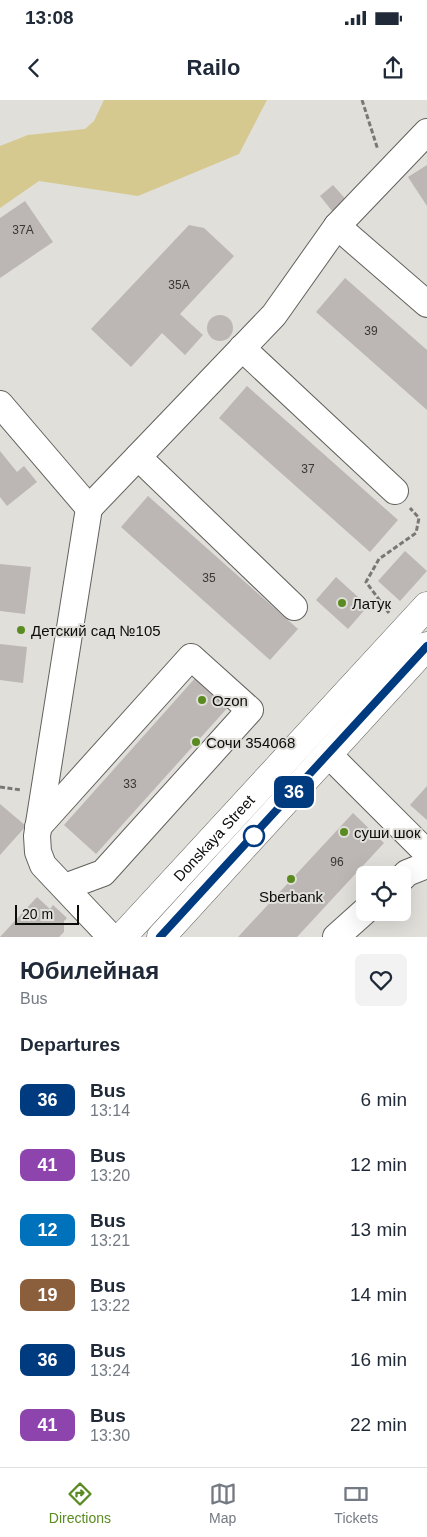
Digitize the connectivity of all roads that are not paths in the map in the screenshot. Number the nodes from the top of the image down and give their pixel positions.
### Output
1 (427, 132) edge
2 (337, 226) junction
3 (427, 304) edge
4 (242, 348) junction
5 (0, 404) edge
6 (138, 457) junction
7 (395, 491) road end
8 (89, 508) junction
9 (427, 606) edge
10 (294, 607) dead end
11 (424, 650) edge
12 (328, 754) junction
13 (38, 827) junction
14 (427, 853) edge
15 (427, 866) edge
16 (411, 872) edge
17 (65, 887) junction
18 (356, 919) edge
19 (111, 937) edge
20 (122, 937) edge
21 (161, 937) edge
22 (336, 937) edge

1 - 2 street
2 - 3 street
2 - 4 street
4 - 6 street
4 - 7 street
5 - 8 street
6 - 8 street
6 - 10 street
8 - 13 street
9 - 20 main road, Donskaya Street
11 - 12 main road, Donskaya Street
12 - 14 street
12 - 21 main road, Donskaya Street
13 - 17 street
13 - 17 street
15 - 16 street
17 - 19 street
18 - 22 street

